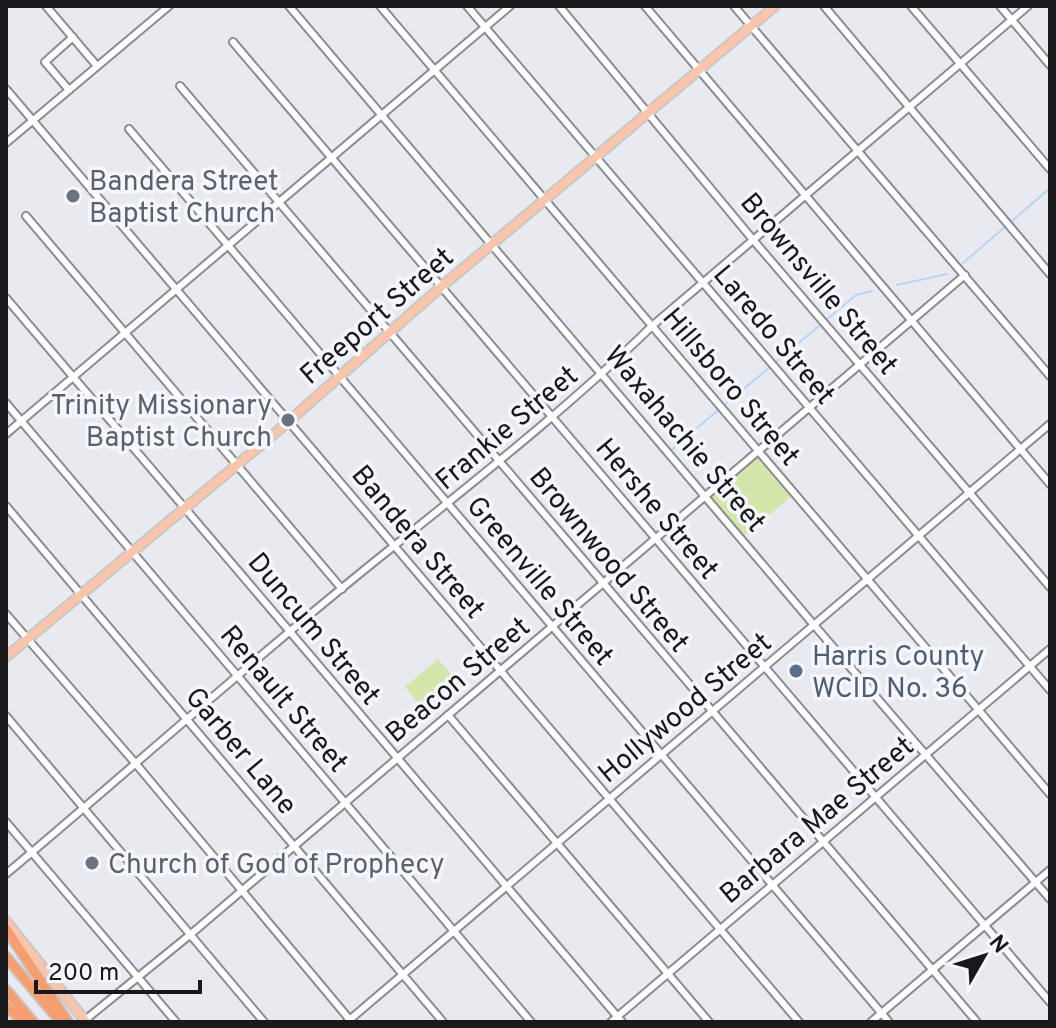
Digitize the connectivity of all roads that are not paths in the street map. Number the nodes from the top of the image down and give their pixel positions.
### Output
1 (46, 6) edge
2 (169, 6) edge
3 (289, 6) edge
4 (380, 6) edge
5 (467, 6) edge
6 (510, 6) edge
7 (559, 6) edge
8 (645, 6) edge
9 (734, 6) edge
10 (775, 6) edge
11 (824, 6) edge
12 (911, 6) edge
13 (1000, 6) edge
14 (1028, 6) edge
15 (160, 9) edge
16 (1012, 20) junction
17 (751, 26) junction
18 (485, 27) junction
19 (73, 37) junction
20 (233, 42) dead end
21 (961, 64) junction
22 (1050, 65) edge
23 (97, 66) junction
24 (434, 70) junction
25 (699, 70) junction
26 (180, 86) dead end
27 (6, 89) edge
28 (69, 90) junction
29 (910, 107) junction
30 (649, 113) junction
31 (382, 115) junction
32 (33, 120) junction
33 (129, 129) dead end
34 (6, 143) edge
35 (857, 152) junction
36 (596, 157) junction
37 (331, 158) junction
38 (1050, 169) edge
39 (805, 195) junction
40 (544, 201) junction
41 (279, 202) junction
42 (26, 216) dead end
43 (754, 241) junction
44 (492, 244) junction
45 (228, 245) junction
46 (1050, 274) edge
47 (965, 275) junction
48 (703, 283) junction
49 (441, 287) junction
50 (176, 289) junction
51 (6, 298) edge
52 (911, 320) junction
53 (652, 326) junction
54 (124, 333) junction
55 (390, 333) junction
56 (860, 364) junction
57 (603, 374) junction
58 (339, 376) junction
59 (1050, 376) edge
60 (73, 377) junction
61 (6, 403) edge
62 (809, 407) junction
63 (552, 417) junction
64 (287, 420) junction
65 (21, 421) junction
66 (1050, 424) edge
67 (6, 434) edge
68 (1020, 449) junction
69 (758, 451) junction
70 (499, 461) junction
71 (235, 465) junction
72 (1050, 484) edge
73 (969, 494) junction
74 (706, 495) junction
75 (449, 504) junction
76 (6, 506) edge
77 (184, 507) junction
78 (918, 537) junction
79 (655, 538) junction
80 (394, 546) junction
81 (132, 551) junction
82 (866, 581) junction
83 (603, 583) junction
84 (1050, 587) edge
85 (342, 589) junction
86 (81, 595) junction
87 (6, 614) edge
88 (814, 625) junction
89 (552, 626) junction
90 (290, 633) junction
91 (28, 639) junction
92 (1050, 649) edge
93 (6, 657) edge
94 (1030, 666) junction
95 (763, 668) junction
96 (500, 670) junction
97 (238, 677) junction
98 (1050, 690) edge
99 (979, 710) junction
100 (711, 713) junction
101 (448, 715) junction
102 (6, 716) edge
103 (187, 720) junction
104 (927, 754) junction
105 (660, 756) junction
106 (397, 758) junction
107 (136, 764) junction
108 (1050, 794) edge
109 (876, 797) junction
110 (608, 800) junction
111 (345, 802) junction
112 (85, 809) junction
113 (6, 822) edge
114 (824, 842) junction
115 (556, 844) junction
116 (294, 845) junction
117 (32, 852) junction
118 (1050, 870) edge
119 (6, 874) edge
120 (1036, 882) junction
121 (773, 885) junction
122 (505, 888) junction
123 (242, 891) junction
124 (1050, 899) edge
125 (6, 921) edge
126 (985, 926) junction
127 (6, 929) edge
128 (721, 929) junction
129 (453, 932) junction
130 (191, 934) junction
131 (6, 957) edge
132 (933, 970) junction
133 (668, 974) junction
134 (402, 975) junction
135 (137, 976) junction
136 (6, 990) edge
137 (1050, 1002) edge
138 (6, 1006) edge
139 (881, 1013) junction
140 (617, 1020) edge
141 (86, 1021) edge
142 (349, 1021) edge
143 (24, 1022) edge
144 (33, 1022) edge
145 (61, 1022) edge
146 (68, 1022) edge
147 (176, 1022) edge
148 (264, 1022) edge
149 (443, 1022) edge
150 (531, 1022) edge
151 (709, 1022) edge
152 (799, 1022) edge
153 (871, 1022) edge
154 (889, 1022) edge
155 (977, 1022) edge

1 - 19 street
2 - 15 street
3 - 31 street, Waxahachie Street
4 - 24 street, Hillsboro Street
5 - 18 street, Laredo Street
6 - 18 street
7 - 30 street, Brownsville Street
8 - 25 street
9 - 17 street
10 - 17 main road, Freeport Street
11 - 29 street
12 - 21 street
13 - 16 street
14 - 16 street, Frankie Street
15 - 23 street
16 - 21 street, Frankie Street
16 - 22 street
17 - 25 main road, Freeport Street
17 - 35 street
18 - 24 street
18 - 36 street, Laredo Street
19 - 23 street
19 - 28 street
20 - 37 street, Hershe Street
21 - 29 street, Frankie Street
21 - 38 street
23 - 28 street
24 - 31 street
24 - 40 street, Hillsboro Street
25 - 30 main road, Freeport Street
25 - 39 street
26 - 41 street, Brownwood Street
27 - 32 street, Bandera Street
28 - 32 street
29 - 35 street, Frankie Street
29 - 46 street
30 - 36 main road, Freeport Street
30 - 43 street, Brownsville Street
31 - 37 street
31 - 44 street, Waxahachie Street
32 - 34 street
32 - 50 street, Bandera Street
33 - 45 street, Greenville Street
35 - 39 street, Frankie Street
35 - 47 street
36 - 40 main road, Freeport Street
36 - 48 street, Laredo Street
37 - 41 street
37 - 49 street, Hershe Street
39 - 43 street, Frankie Street
39 - 52 street
40 - 44 main road, Freeport Street
40 - 53 street, Hillsboro Street
41 - 45 street
41 - 55 street, Brownwood Street
42 - 54 street
43 - 48 street, Frankie Street
43 - 56 street, Brownsville Street
44 - 49 main road, Freeport Street
44 - 57 street, Waxahachie Street
45 - 50 street
45 - 58 street, Greenville Street
47 - 52 street, Beacon Street
47 - 59 street
48 - 53 street, Frankie Street
48 - 62 street, Laredo Street
49 - 55 main road, Freeport Street
49 - 63 street, Hershe Street
50 - 54 street
50 - 64 street, Bandera Street
51 - 60 street, Duncum Street
52 - 56 street, Beacon Street
52 - 68 street
53 - 57 street, Frankie Street
53 - 69 street, Hillsboro Street
54 - 60 street
54 - 71 street
55 - 58 main road, Freeport Street
55 - 70 street, Brownwood Street
56 - 62 street, Beacon Street
56 - 73 street, Brownsville Street
57 - 63 street, Frankie Street
57 - 74 street, Waxahachie Street
58 - 64 main road, Freeport Street
58 - 75 street, Greenville Street
60 - 65 street
60 - 77 street, Duncum Street
61 - 65 street, Renault Street
62 - 69 street, Beacon Street
62 - 78 street, Laredo Street
63 - 70 street, Frankie Street
63 - 79 street, Hershe Street
64 - 71 main road, Freeport Street
64 - 80 street, Bandera Street
65 - 67 street
65 - 81 street, Renault Street
66 - 68 street, Hollywood Street
68 - 72 street
68 - 73 street, Hollywood Street
69 - 74 street, Beacon Street
69 - 82 street, Hillsboro Street
70 - 75 street, Frankie Street
70 - 83 street, Brownwood Street
71 - 77 main road, Freeport Street
71 - 85 street
73 - 78 street, Hollywood Street
73 - 84 street, Brownsville Street
74 - 79 street, Beacon Street
74 - 88 street, Waxahachie Street
75 - 80 street, Frankie Street
75 - 89 street, Greenville Street
76 - 86 street, Garber Lane
77 - 81 main road, Freeport Street
77 - 90 street, Duncum Street
78 - 82 street, Hollywood Street
78 - 94 street, Laredo Street
79 - 83 street, Beacon Street
79 - 95 street, Hershe Street
80 - 85 street, Frankie Street
80 - 96 street, Bandera Street
81 - 86 main road, Freeport Street
81 - 97 street, Renault Street
82 - 88 street, Hollywood Street
82 - 99 street, Hillsboro Street
83 - 89 street, Beacon Street
83 - 100 street, Brownwood Street
85 - 90 street, Frankie Street
86 - 91 main road, Freeport Street
86 - 103 street, Garber Lane
87 - 91 street
88 - 95 street, Hollywood Street
88 - 104 street, Waxahachie Street
89 - 96 street, Beacon Street
89 - 105 street, Greenville Street
90 - 97 street, Frankie Street
90 - 106 street, Duncum Street
91 - 93 main road, Freeport Street
91 - 107 street
92 - 94 street, Barbara Mae Street
94 - 98 street, Laredo Street
94 - 99 street, Barbara Mae Street
95 - 100 street, Hollywood Street
95 - 109 street, Hershe Street
96 - 101 street, Beacon Street
96 - 110 street, Bandera Street
97 - 103 street, Frankie Street
97 - 111 street, Renault Street
99 - 104 street, Barbara Mae Street
99 - 108 street, Hillsboro Street
100 - 105 street, Hollywood Street
100 - 114 street, Brownwood Street
101 - 106 street, Beacon Street
101 - 115 street
102 - 112 street
103 - 107 street, Frankie Street
103 - 116 street, Garber Lane
104 - 109 street, Barbara Mae Street
104 - 120 street, Waxahachie Street
105 - 110 street, Hollywood Street
105 - 121 street, Greenville Street
106 - 111 street, Beacon Street
106 - 122 street, Duncum Street
107 - 112 street, Frankie Street
107 - 123 street
109 - 114 street, Barbara Mae Street
109 - 126 street, Hershe Street
110 - 115 street, Hollywood Street
110 - 128 street, Bandera Street
111 - 116 street, Beacon Street
111 - 129 street, Renault Street
112 - 117 street, Frankie Street
112 - 130 street
113 - 117 street
114 - 121 street, Barbara Mae Street
114 - 132 street, Brownwood Street
115 - 122 street, Hollywood Street
115 - 133 street
116 - 123 street, Beacon Street
116 - 134 street, Garber Lane
117 - 119 street, Frankie Street
117 - 135 street
118 - 120 street
120 - 124 street, Waxahachie Street
120 - 126 street
121 - 128 street, Barbara Mae Street
121 - 139 street, Greenville Street
122 - 129 street, Hollywood Street
122 - 140 street, Duncum Street
123 - 130 street, Beacon Street
123 - 142 street
125 - 141 main road
126 - 132 street
126 - 137 street, Hershe Street
127 - 146 highway
128 - 133 street, Barbara Mae Street
128 - 152 street, Bandera Street
129 - 134 street, Hollywood Street
129 - 150 street, Renault Street
130 - 135 street, Beacon Street
130 - 148 street
131 - 145 highway
132 - 139 street
132 - 155 street, Brownwood Street
133 - 140 street, Barbara Mae Street
133 - 151 street
134 - 142 street, Hollywood Street
134 - 149 street, Garber Lane
135 - 141 street, Beacon Street
135 - 147 street
136 - 144 highway
138 - 143 highway
139 - 153 street
139 - 154 street, Greenville Street

